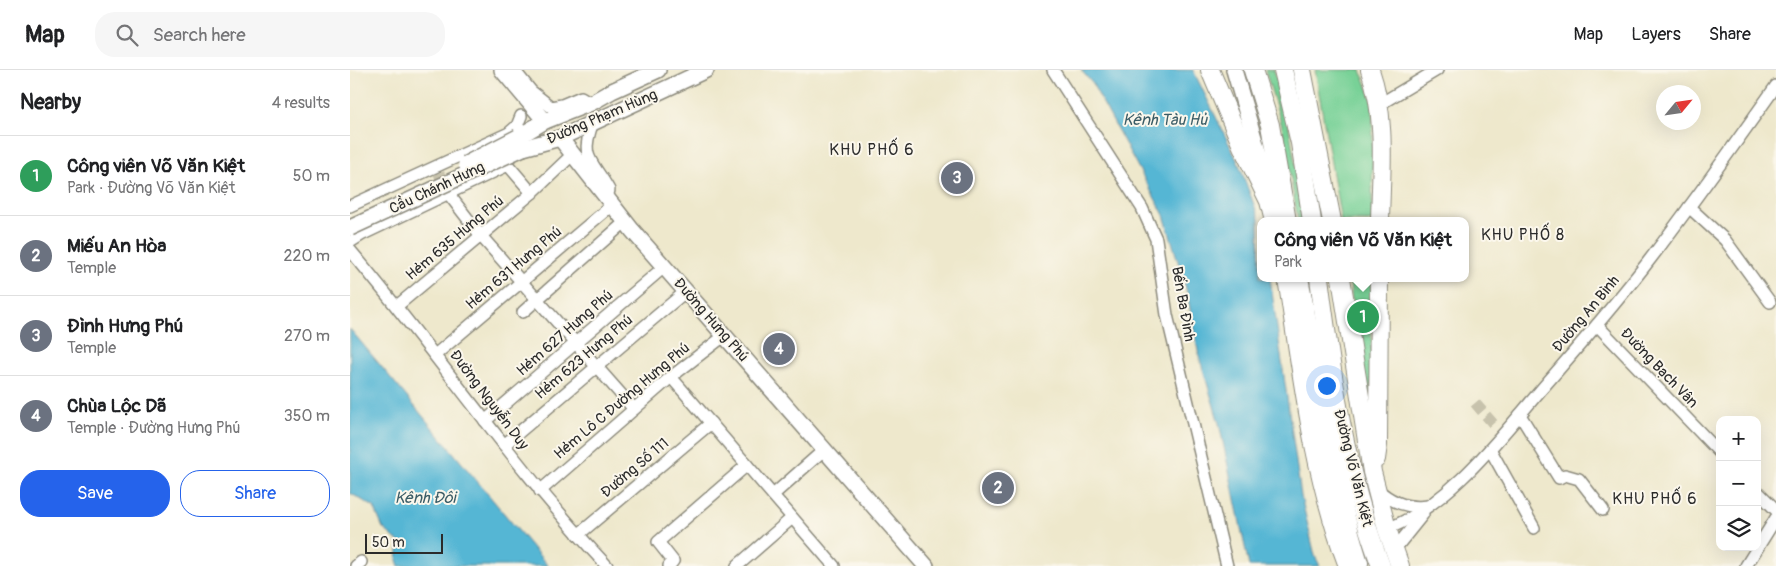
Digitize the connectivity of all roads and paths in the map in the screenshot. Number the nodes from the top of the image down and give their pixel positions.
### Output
1 (502, 70) edge
2 (514, 70) edge
3 (658, 70) edge
4 (706, 70) edge
5 (1054, 70) edge
6 (1210, 70) edge
7 (1234, 70) edge
8 (1253, 70) edge
9 (1283, 70) edge
10 (1302, 70) edge
11 (1370, 70) edge
12 (1437, 70) edge
13 (1776, 86) edge
14 (591, 103) junction
15 (1380, 104) junction
16 (521, 116) dead end
17 (545, 121) junction
18 (593, 122) junction
19 (560, 138) junction
20 (520, 142) junction
21 (573, 154) junction
22 (445, 191) junction
23 (532, 193) junction
24 (609, 201) junction
25 (1269, 201) junction
26 (350, 206) edge
27 (1689, 207) junction
28 (1273, 217) edge
29 (1286, 217) edge
30 (1311, 217) edge
31 (1331, 217) edge
32 (1380, 217) edge
33 (350, 218) edge
34 (625, 222) junction
35 (350, 228) edge
36 (482, 236) junction
37 (350, 242) edge
38 (350, 250) edge
39 (664, 267) junction
40 (522, 282) junction
41 (1289, 282) edge
42 (1290, 282) edge
43 (1300, 282) edge
44 (1320, 282) edge
45 (1342, 282) edge
46 (1379, 282) edge
47 (685, 292) junction
48 (538, 299) junction
49 (1770, 302) dead end
50 (397, 306) junction
51 (523, 312) dead end
52 (1306, 314) junction
53 (1597, 325) junction
54 (724, 336) junction
55 (576, 343) junction
56 (435, 355) junction
57 (596, 366) junction
58 (671, 377) junction
59 (634, 409) junction
60 (1520, 415) junction
61 (485, 421) junction
62 (711, 423) junction
63 (504, 446) junction
64 (826, 449) junction
65 (1490, 449) junction
66 (1716, 449) edge
67 (747, 465) junction
68 (1373, 479) junction
69 (540, 491) junction
70 (1761, 494) edge
71 (773, 495) junction
72 (1428, 506) junction
73 (1603, 510) dead end
74 (1776, 510) edge
75 (792, 518) junction
76 (1776, 518) edge
77 (1534, 528) dead end
78 (1387, 529) junction
79 (578, 535) junction
80 (1369, 535) junction
81 (1346, 542) junction
82 (1397, 558) edge
83 (831, 565) edge
84 (924, 565) edge
85 (607, 566) edge
86 (669, 566) edge
87 (737, 566) edge
88 (1227, 566) edge
89 (1348, 566) edge
90 (1360, 566) edge
91 (1382, 566) edge
92 (1746, 566) edge

1 - 17 main road
2 - 14 street
3 - 14 main road, Đường Phạm Hùng
4 - 18 main road, Đường Phạm Hùng
5 - 88 street, Bến Ba Đình
6 - 25 highway
7 - 25 main road
8 - 29 highway
9 - 30 highway
10 - 31 highway
11 - 15 highway
12 - 15 street
13 - 27 street, Đường An Bình
14 - 17 main road, Đường Phạm Hùng
15 - 32 highway
16 - 26 street
17 - 20 main road, Đường Phạm Hùng
18 - 19 main road, Đường Phạm Hùng
18 - 24 street
19 - 20 main road, Đường Phạm Hùng
19 - 21 main road, Đường Hưng Phú
20 - 33 main road, Cầu Chánh Hưng, bridge
20 - 35 main road, Cầu Chánh Hưng, bridge
21 - 23 street, Hẻm 635 Hưng Phú
21 - 24 main road, Đường Hưng Phú
22 - 23 street
22 - 36 street
22 - 37 street
23 - 36 street, Hẻm 635 Hưng Phú
24 - 34 main road, Đường Hưng Phú
24 - 40 street, Hẻm 631 Hưng Phú
25 - 28 highway
27 - 49 street
27 - 53 street, Đường An Bình
34 - 39 main road, Đường Hưng Phú
34 - 48 street
36 - 40 street
36 - 50 street, Hẻm 635 Hưng Phú
38 - 50 street, Đường Nguyễn Duy
39 - 47 main road, Đường Hưng Phú
39 - 55 street, Hẻm 627 Hưng Phú
40 - 48 street
40 - 56 street, Hẻm 631 Hưng Phú
41 - 81 highway, Đường Võ Văn Kiệt
42 - 52 highway
43 - 52 highway, Đường Võ Văn Kiệt
44 - 80 highway, Đường Võ Văn Kiệt
45 - 68 highway, Đường Võ Văn Kiệt
46 - 68 highway, Đường Võ Văn Kiệt
47 - 54 main road, Đường Hưng Phú
47 - 57 street, Hẻm 623 Hưng Phú
48 - 51 street
48 - 55 street
50 - 56 street, Đường Nguyễn Duy
52 - 81 highway, Đường Võ Văn Kiệt
53 - 60 street, Đường An Bình
53 - 66 street, Đường Bạch Vân
54 - 58 street, Hẻm Lô C Đường Hưng Phú
54 - 64 main road, Đường Hưng Phú
55 - 57 street
55 - 61 street, Hẻm 627 Hưng Phú
56 - 61 street, Đường Nguyễn Duy
57 - 59 street
57 - 63 street, Hẻm 623 Hưng Phú
58 - 59 street, Hẻm Lô C Đường Hưng Phú
58 - 62 street
59 - 69 street, Hẻm Lô C Đường Hưng Phú
60 - 65 street, Đường An Bình
60 - 73 street
61 - 63 street, Đường Nguyễn Duy
62 - 67 street
62 - 79 street, Đường Số 111
63 - 69 street, Đường Nguyễn Duy
64 - 71 street
64 - 84 main road, Đường Hưng Phú
65 - 72 street, Đường An Bình
65 - 77 street
67 - 71 street
67 - 86 street
68 - 72 street
68 - 78 highway, Đường Võ Văn Kiệt
69 - 79 street, Đường Nguyễn Duy
70 - 74 street
71 - 75 street
72 - 78 street, Đường An Bình
72 - 82 street
75 - 83 street
75 - 87 street
76 - 92 street
78 - 80 highway
78 - 82 highway, Đường Võ Văn Kiệt
79 - 85 street, Đường Nguyễn Duy
80 - 81 highway
80 - 91 highway, Đường Võ Văn Kiệt
81 - 89 highway, Đường Võ Văn Kiệt
81 - 90 highway, Đường Võ Văn Kiệt
82 - 91 highway

